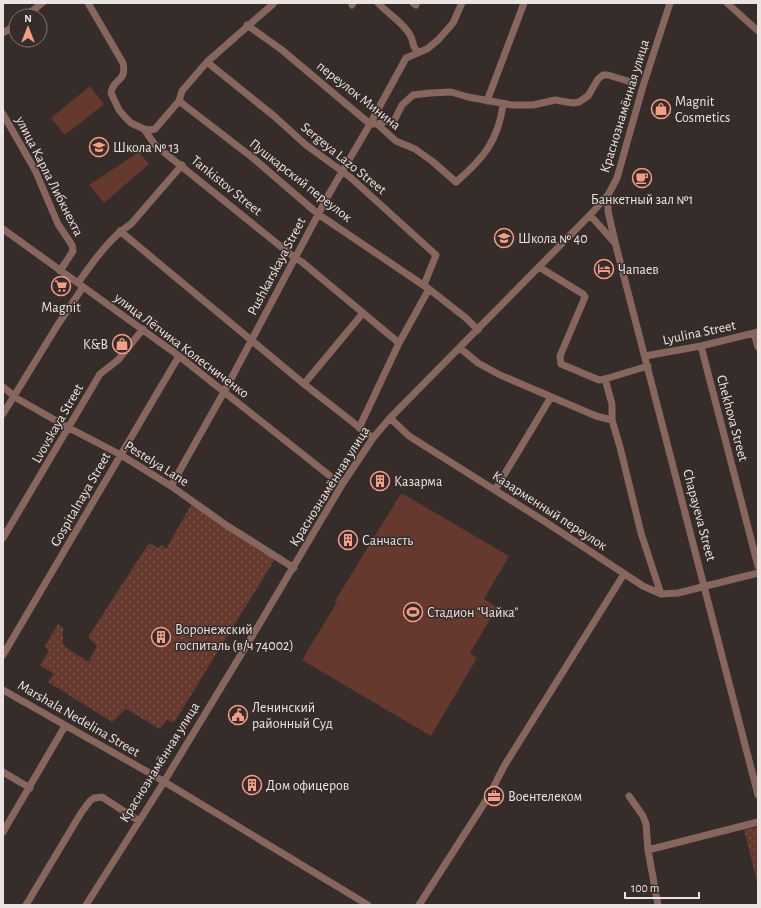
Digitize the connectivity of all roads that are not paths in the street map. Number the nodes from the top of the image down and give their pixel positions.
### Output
1 (88, 3) edge
2 (378, 3) edge
3 (462, 3) edge
4 (524, 3) edge
5 (670, 3) edge
6 (727, 3) edge
7 (273, 4) edge
8 (248, 25) junction
9 (758, 32) edge
10 (418, 52) junction
11 (207, 62) junction
12 (634, 83) dead end
13 (178, 101) junction
14 (487, 101) junction
15 (503, 104) junction
16 (3, 114) edge
17 (374, 124) junction
18 (144, 128) junction
19 (182, 165) junction
20 (342, 172) junction
21 (608, 195) junction
22 (318, 214) junction
23 (590, 215) junction
24 (3, 229) edge
25 (120, 230) junction
26 (615, 242) junction
27 (295, 258) junction
28 (539, 267) junction
29 (60, 271) junction
30 (81, 285) junction
31 (427, 287) junction
32 (363, 313) junction
33 (143, 329) junction
34 (478, 330) junction
35 (756, 333) edge
36 (252, 340) junction
37 (398, 343) junction
38 (701, 346) junction
39 (758, 347) edge
40 (460, 348) junction
41 (179, 356) junction
42 (645, 356) junction
43 (648, 366) junction
44 (605, 379) junction
45 (304, 384) junction
46 (3, 387) edge
47 (224, 392) junction
48 (14, 396) junction
49 (551, 397) junction
50 (3, 414) edge
51 (390, 418) junction
52 (612, 420) junction
53 (69, 428) junction
54 (359, 428) junction
55 (373, 438) junction
56 (121, 455) junction
57 (343, 483) junction
58 (171, 486) junction
59 (495, 490) junction
60 (3, 538) edge
61 (758, 566) edge
62 (294, 568) junction
63 (758, 573) edge
64 (624, 574) junction
65 (705, 587) junction
66 (661, 594) junction
67 (3, 655) edge
68 (3, 690) edge
69 (65, 726) junction
70 (3, 772) edge
71 (164, 782) junction
72 (30, 788) junction
73 (758, 795) edge
74 (629, 796) dead end
75 (138, 821) junction
76 (758, 822) edge
77 (3, 832) edge
78 (648, 850) junction
79 (26, 905) edge
80 (86, 905) edge
81 (368, 905) edge
82 (419, 905) edge
83 (658, 905) edge

1 - 18 street, Tankistov Street
2 - 10 street
3 - 10 street
4 - 14 street
5 - 21 street, Краснознамённая улица
6 - 9 street
7 - 8 street
8 - 11 street
8 - 17 street, переулок Минина
10 - 17 street, Pushkarskaya Street
11 - 13 street
11 - 20 street, Sergeya Lazo Street
12 - 15 street
13 - 18 street
13 - 22 street, Пушкарский переулок
14 - 15 street
14 - 17 street
15 - 17 street, переулок Минина
16 - 29 street, улица Карла Либкнехта
17 - 20 street, Pushkarskaya Street
18 - 19 street, Tankistov Street
19 - 25 street
19 - 27 street, Tankistov Street
20 - 22 street, Pushkarskaya Street
20 - 31 street, Sergeya Lazo Street
21 - 23 street, Краснознамённая улица
21 - 26 street, Chapayeva Street
22 - 27 street, Pushkarskaya Street
22 - 31 street, Пушкарский переулок
23 - 26 street
23 - 28 street, Краснознамённая улица
24 - 29 street, улица Лётчика Колесниченко
25 - 30 street
25 - 36 street
26 - 42 street, Chapayeva Street
27 - 32 street, Tankistov Street
27 - 36 street, Pushkarskaya Street
28 - 34 street, Краснознамённая улица
28 - 44 street
29 - 30 street, улица Лётчика Колесниченко
30 - 33 street, улица Лётчика Колесниченко
30 - 48 street
31 - 34 street, Пушкарский переулок
31 - 37 street
32 - 37 street, Tankistov Street
32 - 45 street
33 - 41 street, улица Лётчика Колесниченко
33 - 53 street, Lvovskaya Street
34 - 40 street, Краснознамённая улица
35 - 38 street, Lyulina Street
35 - 39 street
36 - 45 street
36 - 47 street, Pushkarskaya Street
37 - 54 street
38 - 42 street, Lyulina Street
38 - 61 street, Chekhova Street
40 - 49 street
40 - 51 street, Краснознамённая улица
41 - 47 street, улица Лётчика Колесниченко
41 - 56 street, Gospitalnaya Street
42 - 43 street, Chapayeva Street
43 - 44 street
43 - 65 street, Chapayeva Street
44 - 52 street
45 - 54 street
46 - 48 street, Pestelya Lane
47 - 57 street, улица Лётчика Колесниченко
47 - 58 street, Pushkarskaya Street
48 - 50 street
48 - 53 street, Pestelya Lane
49 - 52 street
49 - 59 street
51 - 55 street, Краснознамённая улица
51 - 59 street, Казарменный переулок
52 - 66 street
53 - 56 street, Pestelya Lane
53 - 60 street, Lvovskaya Street
54 - 55 street
55 - 57 street, Краснознамённая улица
56 - 58 street, Pestelya Lane
56 - 67 street, Gospitalnaya Street
57 - 62 street, Краснознамённая улица
58 - 62 street, Pestelya Lane
59 - 64 street, Казарменный переулок
62 - 71 street, Краснознамённая улица
63 - 65 street, Казарменный переулок
64 - 66 street, Казарменный переулок
64 - 82 street
65 - 66 street, Казарменный переулок
65 - 73 street, Chapayeva Street
68 - 69 street, Marshala Nedelina Street
69 - 71 street, Marshala Nedelina Street
69 - 72 street
70 - 72 street
71 - 75 street, Краснознамённая улица
71 - 81 street, Marshala Nedelina Street
72 - 77 street
74 - 78 street
75 - 79 street
75 - 80 street, Краснознамённая улица
76 - 78 street
78 - 83 street

